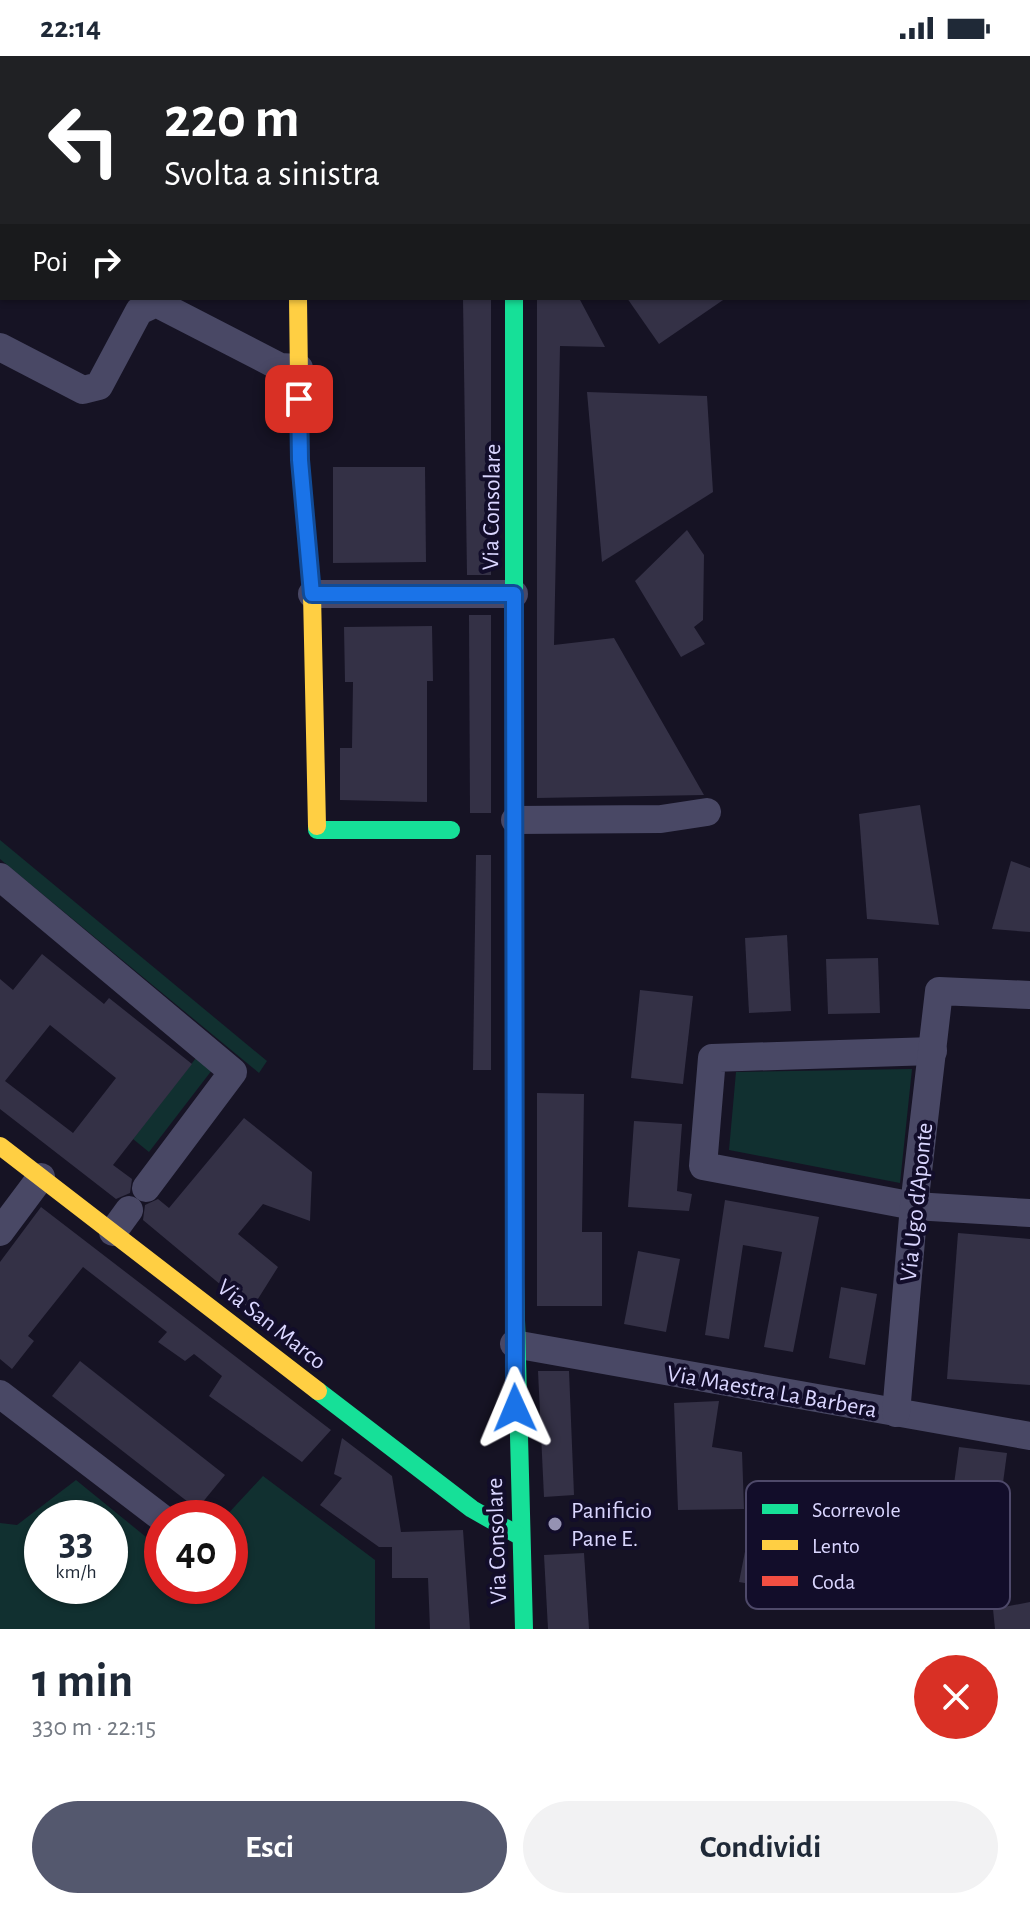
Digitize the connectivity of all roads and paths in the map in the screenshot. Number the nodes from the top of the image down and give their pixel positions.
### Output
1 (298, 300) edge
2 (514, 300) edge
3 (0, 347) edge
4 (299, 368) junction
5 (312, 594) junction
6 (514, 594) junction
7 (707, 812) dead end
8 (515, 820) junction
9 (451, 830) dead end
10 (0, 877) edge
11 (1030, 995) edge
12 (933, 1051) junction
13 (0, 1146) edge
14 (41, 1177) junction
15 (914, 1206) junction
16 (129, 1210) junction
17 (1030, 1213) edge
18 (0, 1232) edge
19 (514, 1344) junction
20 (0, 1394) edge
21 (896, 1413) junction
22 (1030, 1436) edge
23 (144, 1504) edge
24 (518, 1535) junction
25 (524, 1629) edge

1 - 4 street
2 - 6 street, Via Consolare
3 - 4 street
4 - 5 street
5 - 6 street
5 - 9 street
6 - 8 street, Via Consolare
7 - 8 street
8 - 19 street, Via Consolare
10 - 16 street
11 - 12 street, Via Ugo d'Aponte
12 - 15 street, Via Ugo d'Aponte
12 - 15 street
13 - 14 street, Via San Marco
14 - 16 street, Via San Marco
14 - 18 street
15 - 17 street
15 - 21 street, Via Ugo d'Aponte
16 - 24 street, Via San Marco
19 - 21 street, Via Maestra La Barbera
19 - 24 street, Via Consolare
20 - 23 street
21 - 22 street, Via Maestra La Barbera
24 - 25 street, Via Consolare

